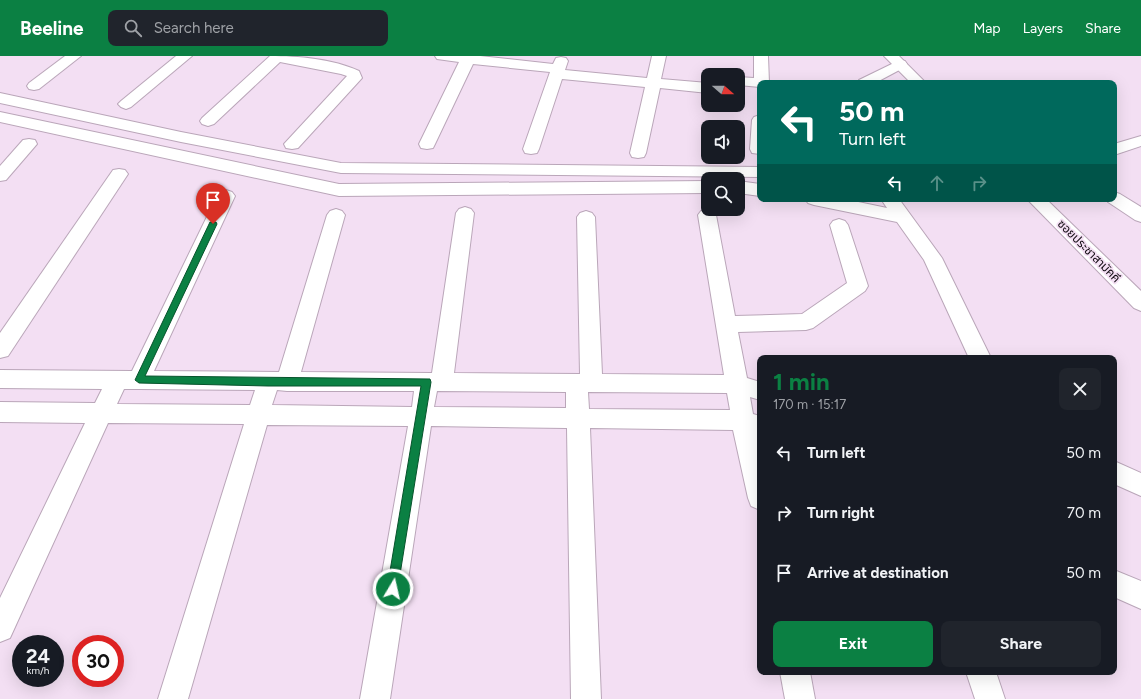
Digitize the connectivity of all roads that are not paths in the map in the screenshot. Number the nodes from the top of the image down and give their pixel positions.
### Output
1 (74, 56) edge
2 (184, 56) edge
3 (277, 56) edge
4 (442, 56) edge
5 (659, 56) edge
6 (761, 56) edge
7 (468, 57) edge
8 (896, 60) edge
9 (559, 66) edge
10 (654, 78) junction
11 (701, 78) edge
12 (761, 80) edge
13 (868, 80) edge
14 (916, 80) edge
15 (745, 82) edge
16 (757, 83) edge
17 (34, 86) dead end
18 (701, 87) edge
19 (745, 92) edge
20 (757, 93) edge
21 (0, 98) edge
22 (126, 104) dead end
23 (0, 117) edge
24 (208, 121) dead end
25 (1141, 141) edge
26 (29, 144) dead end
27 (292, 144) dead end
28 (427, 144) dead end
29 (530, 149) dead end
30 (1117, 149) edge
31 (638, 154) dead end
32 (757, 172) edge
33 (119, 174) dead end
34 (0, 176) edge
35 (701, 187) edge
36 (745, 188) edge
37 (757, 190) edge
38 (226, 196) dead end
39 (1117, 200) edge
40 (829, 202) edge
41 (892, 202) edge
42 (1039, 202) edge
43 (465, 213) dead end
44 (336, 215) dead end
45 (707, 216) edge
46 (1141, 216) edge
47 (586, 217) dead end
48 (904, 217) junction
49 (839, 225) dead end
50 (1141, 302) edge
51 (726, 324) junction
52 (0, 350) edge
53 (979, 355) edge
54 (0, 379) edge
55 (128, 380) junction
56 (277, 382) junction
57 (434, 382) junction
58 (584, 382) junction
59 (737, 384) junction
60 (757, 390) edge
61 (0, 412) edge
62 (101, 414) junction
63 (258, 415) junction
64 (421, 417) junction
65 (578, 418) junction
66 (751, 423) edge
67 (757, 473) edge
68 (1117, 473) edge
69 (1141, 484) edge
70 (0, 628) edge
71 (796, 675) edge
72 (982, 675) edge
73 (173, 699) edge
74 (375, 699) edge
75 (586, 699) edge
76 (800, 699) edge
77 (990, 699) edge

1 - 17 street
2 - 22 street
3 - 24 street
3 - 27 street
4 - 7 street
5 - 10 street
6 - 12 street
7 - 9 street
7 - 28 street
8 - 13 street
8 - 14 street
9 - 10 street
9 - 29 street
10 - 11 street
10 - 18 street
10 - 31 street
15 - 16 street
19 - 20 street
21 - 32 street
23 - 35 street
25 - 30 street
26 - 34 street
33 - 52 street
36 - 37 street
38 - 55 street
39 - 46 street
40 - 48 street
41 - 48 street
42 - 50 street, ซอยประชาสามัคคี
43 - 57 street
44 - 56 street
45 - 51 street
47 - 58 street
48 - 53 street
49 - 51 street
51 - 59 street
54 - 55 street
55 - 56 street
55 - 62 street
56 - 57 street
56 - 63 street
57 - 58 street
57 - 64 street
58 - 59 street
58 - 65 street
59 - 60 street
59 - 66 street
61 - 62 street
62 - 63 street
62 - 70 street
63 - 64 street
63 - 73 street
64 - 65 street
64 - 74 street
65 - 66 street
65 - 75 street
66 - 67 street
68 - 69 street
71 - 76 street
72 - 77 street

